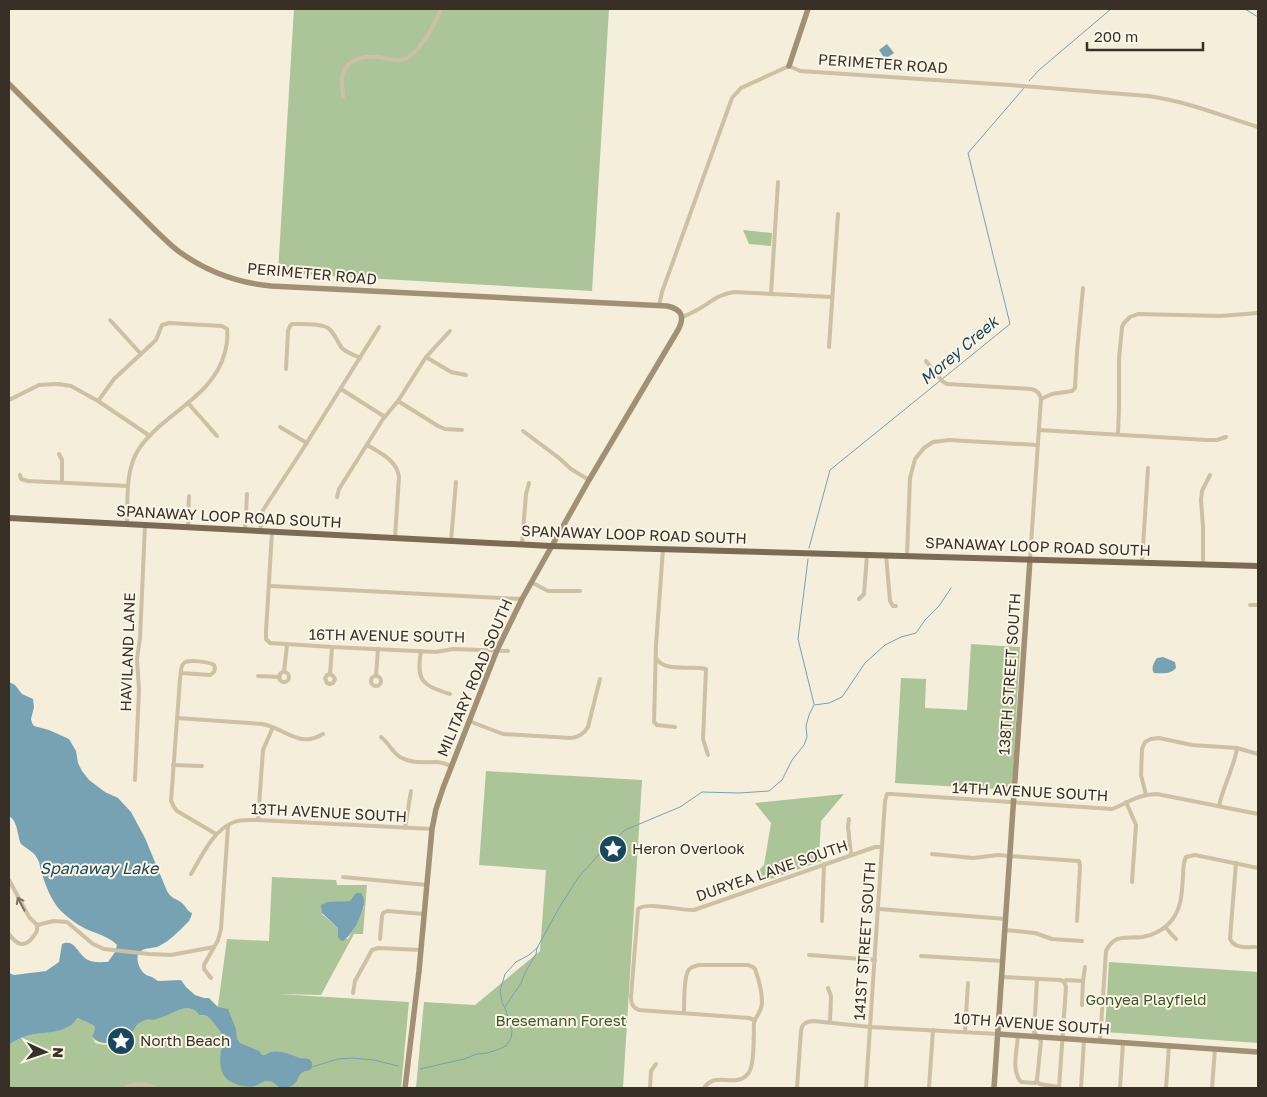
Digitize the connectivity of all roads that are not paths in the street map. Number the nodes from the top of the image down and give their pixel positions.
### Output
1 (441, 9) edge
2 (808, 9) edge
3 (788, 66) junction
4 (9, 84) edge
5 (343, 97) dead end
6 (1258, 127) edge
7 (778, 182) dead end
8 (838, 214) dead end
9 (1082, 288) dead end
10 (771, 294) junction
11 (832, 297) junction
12 (659, 306) junction
13 (1258, 313) edge
14 (682, 317) junction
15 (110, 320) dead end
16 (379, 327) dead end
17 (450, 331) dead end
18 (829, 347) dead end
19 (141, 354) junction
20 (426, 357) junction
21 (360, 358) junction
22 (926, 362) dead end
23 (286, 369) dead end
24 (466, 375) dead end
25 (341, 389) junction
26 (1041, 399) junction
27 (9, 400) edge
28 (98, 401) junction
29 (398, 402) junction
30 (188, 403) junction
31 (385, 417) junction
32 (280, 427) dead end
33 (462, 430) dead end
34 (1039, 430) junction
35 (523, 431) dead end
36 (1118, 434) junction
37 (150, 436) junction
38 (217, 436) dead end
39 (1226, 437) dead end
40 (307, 442) junction
41 (367, 445) junction
42 (1037, 445) junction
43 (59, 454) dead end
44 (1148, 468) dead end
45 (20, 475) dead end
46 (1210, 475) dead end
47 (589, 480) junction
48 (62, 482) junction
49 (456, 482) dead end
50 (529, 483) dead end
51 (128, 486) junction
52 (247, 494) dead end
53 (189, 496) dead end
54 (337, 496) dead end
55 (9, 518) edge
56 (127, 524) junction
57 (145, 525) junction
58 (188, 528) junction
59 (245, 531) junction
60 (260, 531) junction
61 (272, 532) junction
62 (395, 538) junction
63 (450, 541) junction
64 (522, 544) junction
65 (551, 546) junction
66 (663, 549) junction
67 (867, 555) junction
68 (886, 555) junction
69 (907, 556) junction
70 (1030, 559) junction
71 (1142, 562) junction
72 (1203, 564) junction
73 (1258, 566) edge
74 (531, 582) junction
75 (270, 586) junction
76 (580, 592) dead end
77 (522, 598) junction
78 (859, 599) dead end
79 (1250, 605) dead end
80 (1258, 605) edge
81 (896, 606) dead end
82 (287, 645) junction
83 (332, 647) junction
84 (378, 649) junction
85 (497, 650) junction
86 (422, 651) junction
87 (508, 651) dead end
88 (655, 658) junction
89 (284, 672) junction
90 (181, 674) junction
91 (330, 674) dead end
92 (258, 676) dead end
93 (376, 676) dead end
94 (280, 677) junction
95 (600, 679) dead end
96 (450, 694) dead end
97 (177, 718) junction
98 (469, 721) junction
99 (273, 727) junction
100 (675, 727) dead end
101 (324, 734) dead end
102 (381, 737) dead end
103 (1237, 748) junction
104 (1258, 754) edge
105 (708, 755) dead end
106 (173, 764) junction
107 (202, 766) dead end
108 (451, 766) junction
109 (135, 780) dead end
110 (411, 791) dead end
111 (886, 795) joint
112 (1146, 795) junction
113 (1014, 802) junction
114 (1126, 802) junction
115 (1220, 806) junction
116 (1258, 814) edge
117 (849, 819) dead end
118 (258, 820) junction
119 (228, 826) junction
120 (405, 828) junction
121 (432, 829) junction
122 (216, 834) junction
123 (882, 846) junction
124 (932, 854) dead end
125 (851, 855) junction
126 (1010, 856) junction
127 (1236, 863) junction
128 (824, 864) junction
129 (1258, 868) edge
130 (191, 874) dead end
131 (343, 878) dead end
132 (9, 880) edge
133 (1132, 882) dead end
134 (427, 885) junction
135 (879, 909) junction
136 (424, 914) junction
137 (1006, 918) junction
138 (822, 921) dead end
139 (1077, 921) dead end
140 (37, 925) junction
141 (1166, 926) junction
142 (1006, 930) junction
143 (9, 934) edge
144 (380, 939) dead end
145 (1176, 939) dead end
146 (1082, 941) dead end
147 (214, 947) junction
148 (1256, 947) dead end
149 (421, 950) junction
150 (809, 955) dead end
151 (922, 956) dead end
152 (875, 960) junction
153 (1003, 961) junction
154 (1085, 967) dead end
155 (1002, 977) junction
156 (211, 978) dead end
157 (1037, 980) junction
158 (1083, 981) junction
159 (968, 982) dead end
160 (1064, 982) junction
161 (828, 988) dead end
162 (354, 993) dead end
163 (1082, 1005) dead end
164 (684, 1013) junction
165 (755, 1020) junction
166 (830, 1022) junction
167 (870, 1027) junction
168 (934, 1030) junction
169 (964, 1032) junction
170 (998, 1034) junction
171 (1018, 1036) junction
172 (1038, 1037) junction
173 (1062, 1039) junction
174 (1084, 1040) junction
175 (1100, 1041) junction
176 (1123, 1043) junction
177 (1169, 1046) junction
178 (1215, 1049) junction
179 (1258, 1052) edge
180 (656, 1064) dead end
181 (1037, 1082) junction
182 (125, 1088) edge
183 (156, 1088) edge
184 (401, 1088) edge
185 (405, 1088) edge
186 (650, 1088) edge
187 (704, 1088) edge
188 (797, 1088) edge
189 (866, 1088) edge
190 (929, 1088) edge
191 (994, 1088) edge
192 (1059, 1088) edge
193 (1081, 1088) edge
194 (1120, 1088) edge
195 (1166, 1088) edge
196 (1212, 1088) edge

1 - 5 street
2 - 3 street
3 - 6 street, PERIMETER ROAD
3 - 12 street
4 - 12 street, PERIMETER ROAD
7 - 10 street
8 - 11 street
9 - 26 street
10 - 11 street
10 - 14 street
11 - 18 street
12 - 14 street, PERIMETER ROAD
13 - 36 street
14 - 47 street, MILITARY ROAD SOUTH
15 - 19 street
16 - 21 street
17 - 20 street
19 - 28 street
19 - 30 street
20 - 24 street
20 - 29 street
21 - 23 street
21 - 25 street
22 - 26 street
25 - 31 street
25 - 40 street
26 - 34 street, 138TH STREET SOUTH
27 - 28 street
28 - 37 street
29 - 31 street
29 - 33 street
30 - 37 street
30 - 38 street
31 - 41 street
32 - 40 street
34 - 36 street
34 - 42 street, 138TH STREET SOUTH
35 - 47 street
36 - 39 street
37 - 51 street
40 - 60 street
41 - 54 street
41 - 62 street
42 - 69 street
42 - 70 street, 138TH STREET SOUTH
43 - 48 street
44 - 71 street
45 - 48 street
46 - 72 street
47 - 65 street, MILITARY ROAD SOUTH
48 - 51 street
49 - 63 street
50 - 64 street
51 - 56 street
52 - 59 street
53 - 58 street
55 - 56 main road, SPANAWAY LOOP ROAD SOUTH
56 - 57 main road, SPANAWAY LOOP ROAD SOUTH
57 - 58 main road, SPANAWAY LOOP ROAD SOUTH
57 - 109 street, HAVILAND LANE
58 - 59 main road, SPANAWAY LOOP ROAD SOUTH
59 - 60 main road, SPANAWAY LOOP ROAD SOUTH
60 - 61 main road, SPANAWAY LOOP ROAD SOUTH
61 - 62 main road, SPANAWAY LOOP ROAD SOUTH
61 - 75 street
62 - 63 main road, SPANAWAY LOOP ROAD SOUTH
63 - 64 main road, SPANAWAY LOOP ROAD SOUTH
64 - 65 main road, SPANAWAY LOOP ROAD SOUTH
65 - 66 main road, SPANAWAY LOOP ROAD SOUTH
65 - 74 street, MILITARY ROAD SOUTH
66 - 67 main road, SPANAWAY LOOP ROAD SOUTH
66 - 88 street
67 - 68 main road, SPANAWAY LOOP ROAD SOUTH
67 - 78 street
68 - 69 main road, SPANAWAY LOOP ROAD SOUTH
68 - 81 street
69 - 70 main road, SPANAWAY LOOP ROAD SOUTH
70 - 71 main road, SPANAWAY LOOP ROAD SOUTH
70 - 113 street, 138TH STREET SOUTH
71 - 72 main road, SPANAWAY LOOP ROAD SOUTH
72 - 73 main road, SPANAWAY LOOP ROAD SOUTH
74 - 76 street
74 - 77 street, MILITARY ROAD SOUTH
75 - 77 street
75 - 82 street, 16TH AVENUE SOUTH
77 - 85 street, MILITARY ROAD SOUTH
79 - 80 street
82 - 83 street, 16TH AVENUE SOUTH
82 - 89 street
83 - 84 street, 16TH AVENUE SOUTH
83 - 91 street
84 - 86 street, 16TH AVENUE SOUTH
84 - 93 street
85 - 86 street, 16TH AVENUE SOUTH
85 - 87 street, 16TH AVENUE SOUTH
85 - 98 street, MILITARY ROAD SOUTH
86 - 96 street
88 - 100 street
88 - 105 street
89 - 94 street
89 - 94 street
90 - 90 street
90 - 97 street
92 - 94 street
95 - 98 street
97 - 99 street
97 - 106 street
98 - 108 street, MILITARY ROAD SOUTH
99 - 101 street
99 - 118 street
102 - 108 street
103 - 104 street
103 - 112 street
103 - 115 street
106 - 107 street
106 - 122 street
108 - 121 street, MILITARY ROAD SOUTH
110 - 120 street
111 - 113 street, 14TH AVENUE SOUTH
111 - 123 street, 141ST STREET SOUTH
112 - 114 street, 14TH AVENUE SOUTH
112 - 115 street, 14TH AVENUE SOUTH
113 - 114 street, 14TH AVENUE SOUTH
113 - 126 street, 138TH STREET SOUTH
114 - 133 street
115 - 116 street, 14TH AVENUE SOUTH
117 - 125 street
118 - 119 street, 13TH AVENUE SOUTH
118 - 120 street, 13TH AVENUE SOUTH
119 - 122 street, 13TH AVENUE SOUTH
119 - 147 street
120 - 121 street, 13TH AVENUE SOUTH
121 - 134 street, MILITARY ROAD SOUTH
122 - 130 street, 13TH AVENUE SOUTH
123 - 125 street, DURYEA LANE SOUTH
123 - 135 street, 141ST STREET SOUTH
124 - 126 street
125 - 128 street, DURYEA LANE SOUTH
126 - 137 street, 138TH STREET SOUTH
126 - 139 street
127 - 129 street
127 - 141 street
127 - 148 street
128 - 138 street
128 - 164 street, DURYEA LANE SOUTH
131 - 134 street
140 -> 132 street
134 - 136 street, MILITARY ROAD SOUTH
135 - 137 street
135 - 152 street, 141ST STREET SOUTH
136 - 144 street
136 - 149 street, MILITARY ROAD SOUTH
137 - 142 street, 138TH STREET SOUTH
140 - 143 street
140 - 147 street
141 - 145 street
141 - 175 street
142 - 146 street
142 - 153 street, 138TH STREET SOUTH
147 - 156 street
149 - 162 street
149 - 185 street, MILITARY ROAD SOUTH
150 - 152 street
151 - 153 street
152 - 167 street, 141ST STREET SOUTH
153 - 155 street, 138TH STREET SOUTH
154 - 158 street
155 - 157 street
155 - 170 street, 138TH STREET SOUTH
157 - 160 street
157 - 172 street
158 - 160 street
158 - 163 street
159 - 169 street
160 - 173 street
161 - 166 street
164 - 165 street
164 - 165 street
165 - 187 street
166 - 167 street, 10TH AVENUE SOUTH
166 - 188 street, 10TH AVENUE SOUTH
167 - 168 street, 10TH AVENUE SOUTH
167 - 189 street, 141ST STREET SOUTH
168 - 169 street, 10TH AVENUE SOUTH
168 - 190 street
169 - 170 street, 10TH AVENUE SOUTH
170 - 171 street, 10TH AVENUE SOUTH
170 - 191 street, 138TH STREET SOUTH
171 - 172 street, 10TH AVENUE SOUTH
171 - 181 street
172 - 173 street, 10TH AVENUE SOUTH
172 - 181 street
173 - 174 street, 10TH AVENUE SOUTH
173 - 192 street
174 - 175 street, 10TH AVENUE SOUTH
174 - 193 street
175 - 176 street, 10TH AVENUE SOUTH
176 - 177 street, 10TH AVENUE SOUTH
176 - 194 street
177 - 178 street, 10TH AVENUE SOUTH
177 - 195 street
178 - 179 street, 10TH AVENUE SOUTH
178 - 196 street
180 - 186 street
181 - 192 street
182 - 183 street
184 - 185 street

